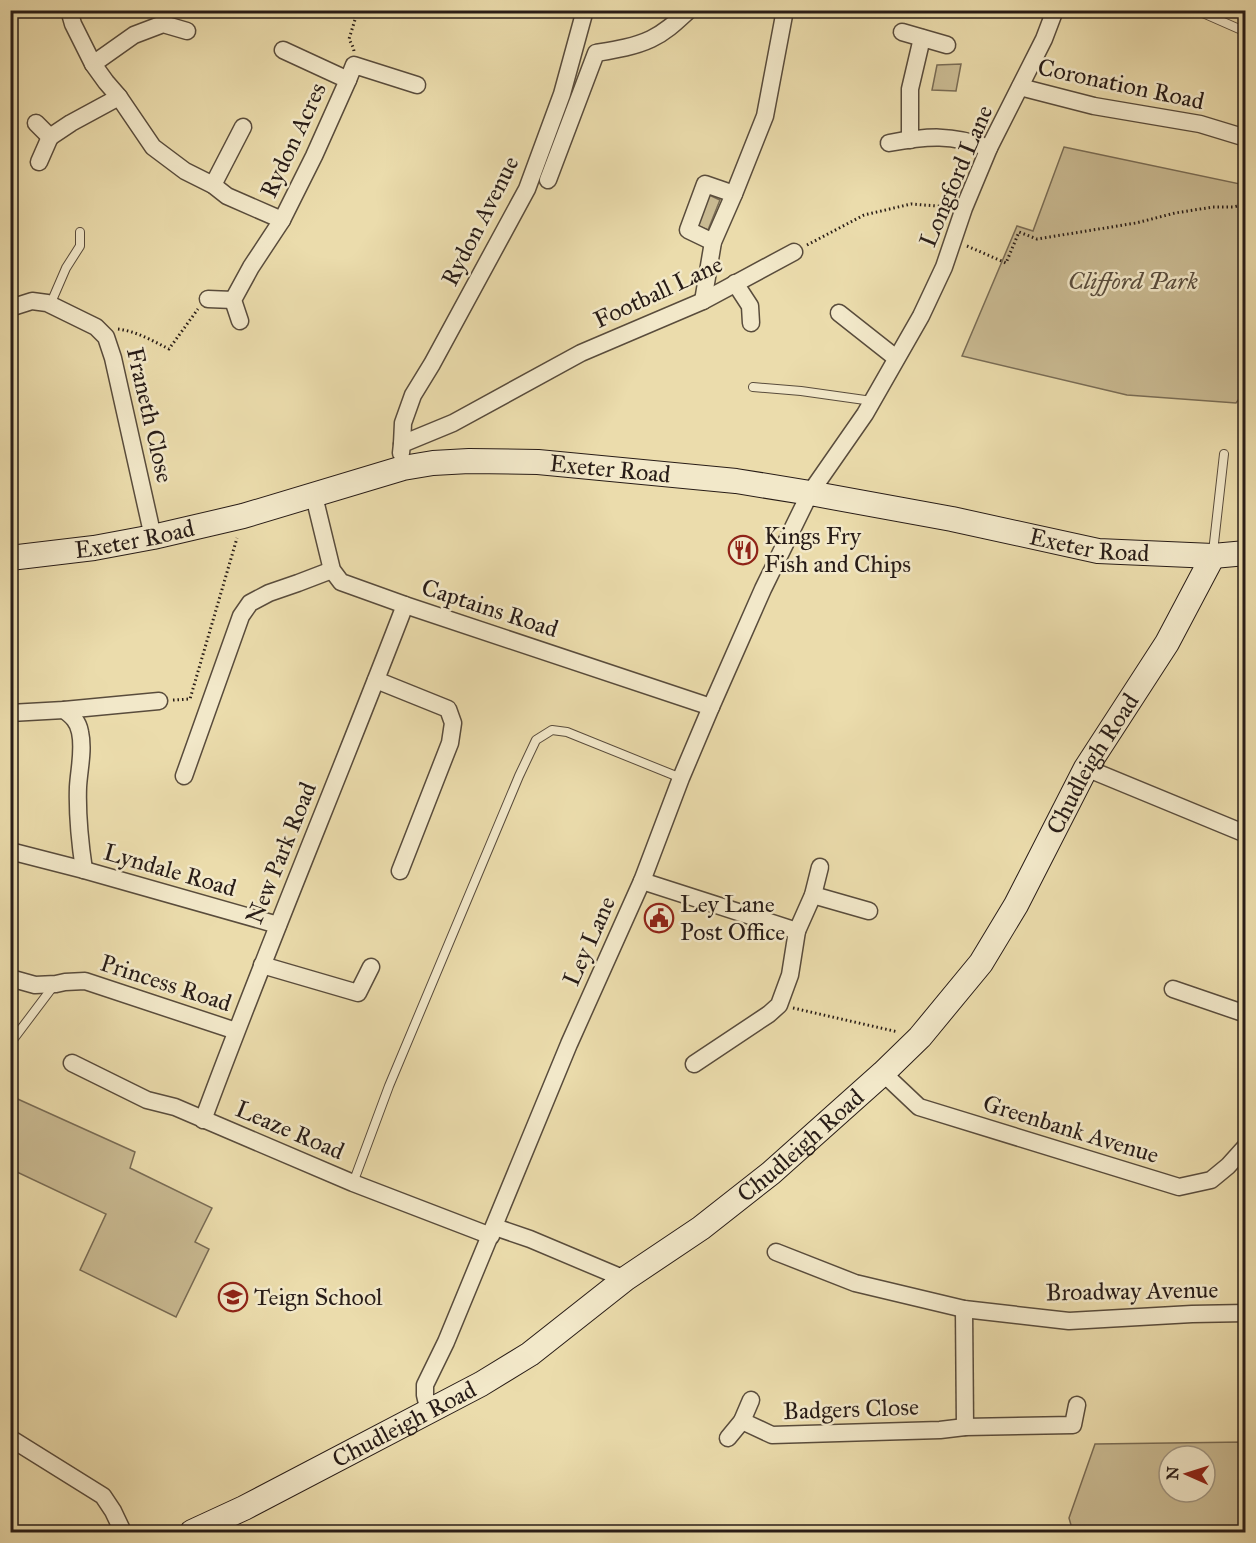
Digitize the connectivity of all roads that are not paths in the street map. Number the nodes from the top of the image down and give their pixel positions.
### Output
1 (69, 10) edge
2 (585, 10) edge
3 (689, 10) edge
4 (785, 10) edge
5 (1055, 10) edge
6 (1196, 10) edge
7 (163, 17) edge
8 (187, 31) dead end
9 (902, 32) dead end
10 (1245, 32) edge
11 (922, 38) junction
12 (947, 45) dead end
13 (283, 50) dead end
14 (93, 64) junction
15 (351, 73) junction
16 (417, 85) dead end
17 (1020, 87) junction
18 (119, 97) junction
19 (36, 123) dead end
20 (243, 127) dead end
21 (50, 137) junction
22 (1245, 138) edge
23 (910, 140) junction
24 (889, 144) dead end
25 (989, 148) junction
26 (39, 162) dead end
27 (548, 180) dead end
28 (213, 185) junction
29 (734, 194) junction
30 (282, 220) junction
31 (80, 232) dead end
32 (712, 242) junction
33 (794, 252) road end
34 (735, 283) junction
35 (208, 299) road end
36 (233, 300) junction
37 (703, 301) junction
38 (50, 305) junction
39 (10, 308) edge
40 (839, 313) dead end
41 (240, 321) dead end
42 (752, 323) dead end
43 (896, 358) junction
44 (753, 387) dead end
45 (872, 401) junction
46 (402, 444) junction
47 (1224, 454) dead end
48 (403, 468) junction
49 (810, 493) junction
50 (314, 496) junction
51 (153, 537) junction
52 (1245, 553) edge
53 (1213, 556) junction
54 (10, 558) edge
55 (332, 570) junction
56 (405, 605) junction
57 (376, 680) junction
58 (159, 701) road end
59 (711, 707) junction
60 (64, 710) junction
61 (10, 713) edge
62 (1086, 768) junction
63 (184, 776) dead end
64 (681, 778) junction
65 (1245, 834) edge
66 (10, 851) edge
67 (820, 867) dead end
68 (84, 870) junction
69 (400, 872) dead end
70 (642, 880) junction
71 (813, 895) junction
72 (868, 911) dead end
73 (278, 925) junction
74 (797, 932) junction
75 (262, 965) junction
76 (371, 967) dead end
77 (10, 978) edge
78 (56, 984) junction
79 (1173, 989) dead end
80 (1245, 1014) edge
81 (236, 1031) junction
82 (12, 1041) dead end
83 (72, 1063) dead end
84 (694, 1064) dead end
85 (883, 1073) junction
86 (203, 1120) junction
87 (1245, 1146) edge
88 (353, 1183) junction
89 (493, 1232) junction
90 (776, 1252) dead end
91 (625, 1279) junction
92 (964, 1309) junction
93 (1245, 1313) edge
94 (751, 1400) dead end
95 (1077, 1405) dead end
96 (429, 1412) junction
97 (742, 1420) junction
98 (965, 1427) junction
99 (10, 1438) edge
100 (728, 1438) dead end
101 (123, 1533) edge
102 (192, 1533) edge

1 - 14 street, Rydon Acres
2 - 46 street, Rydon Avenue
3 - 27 street
4 - 29 street
5 - 17 street, Longford Lane
6 - 10 lane
7 - 8 street
7 - 14 street
9 - 11 street
11 - 12 street
11 - 23 street
13 - 15 street, Rydon Acres
14 - 18 street, Rydon Acres
15 - 16 street, Rydon Acres
15 - 30 street, Rydon Acres
17 - 22 street, Coronation Road
17 - 25 street, Longford Lane
18 - 21 street
18 - 28 street, Rydon Acres
19 - 21 street
20 - 28 street
21 - 26 street
23 - 24 street
23 - 25 street
25 - 43 street, Longford Lane
28 - 30 street, Rydon Acres
29 - 32 street
29 - 32 street
30 - 36 street, Rydon Acres
31 - 38 lane
32 - 37 street
33 - 34 street, Football Lane
34 - 37 street, Football Lane
34 - 42 street
35 - 36 street
36 - 41 street
37 - 46 street, Football Lane
38 - 39 street, Franeth Close
38 - 51 street, Franeth Close
40 - 43 street
43 - 45 street, Longford Lane
44 - 45 lane
45 - 49 street, Longford Lane
46 - 48 street
47 - 53 lane
48 - 49 main road, Exeter Road
48 - 50 main road, Exeter Road
49 - 53 main road, Exeter Road
49 - 59 street, Ley Lane
50 - 51 main road, Exeter Road
50 - 55 street
51 - 54 main road, Exeter Road
52 - 53 main road, Exeter Road
53 - 62 main road, Chudleigh Road
55 - 56 street, Captains Road
55 - 63 street
56 - 57 street, New Park Road
56 - 59 street, Captains Road
57 - 69 street
57 - 73 street, New Park Road
58 - 60 street
59 - 64 street, Ley Lane
60 - 61 street
60 - 68 street, Lyndale Road
62 - 65 street
62 - 85 main road, Chudleigh Road
64 - 70 street, Ley Lane
64 - 88 lane
66 - 68 street, Lyndale Road
67 - 71 street
68 - 73 street, Lyndale Road
70 - 74 street
70 - 89 street, Ley Lane
71 - 72 street
71 - 74 street
73 - 75 street, New Park Road
74 - 84 street
75 - 76 street
75 - 81 street, New Park Road
77 - 78 street, Princess Road
78 - 81 street, Princess Road
78 - 82 lane
79 - 80 street
81 - 86 street, New Park Road
83 - 86 street, Leaze Road
85 - 87 street, Greenbank Avenue
85 - 91 main road, Chudleigh Road
86 - 88 street, Leaze Road
88 - 89 street, Leaze Road
89 - 91 street, Leaze Road
89 - 96 street, Ley Lane
90 - 92 street, Broadway Avenue
91 - 96 main road, Chudleigh Road
92 - 93 street, Broadway Avenue
92 - 98 street
94 - 97 street, Badgers Close
95 - 98 street, Badgers Close
96 - 102 main road, Chudleigh Road
97 - 98 street, Badgers Close
97 - 100 street, Badgers Close
99 - 101 street

